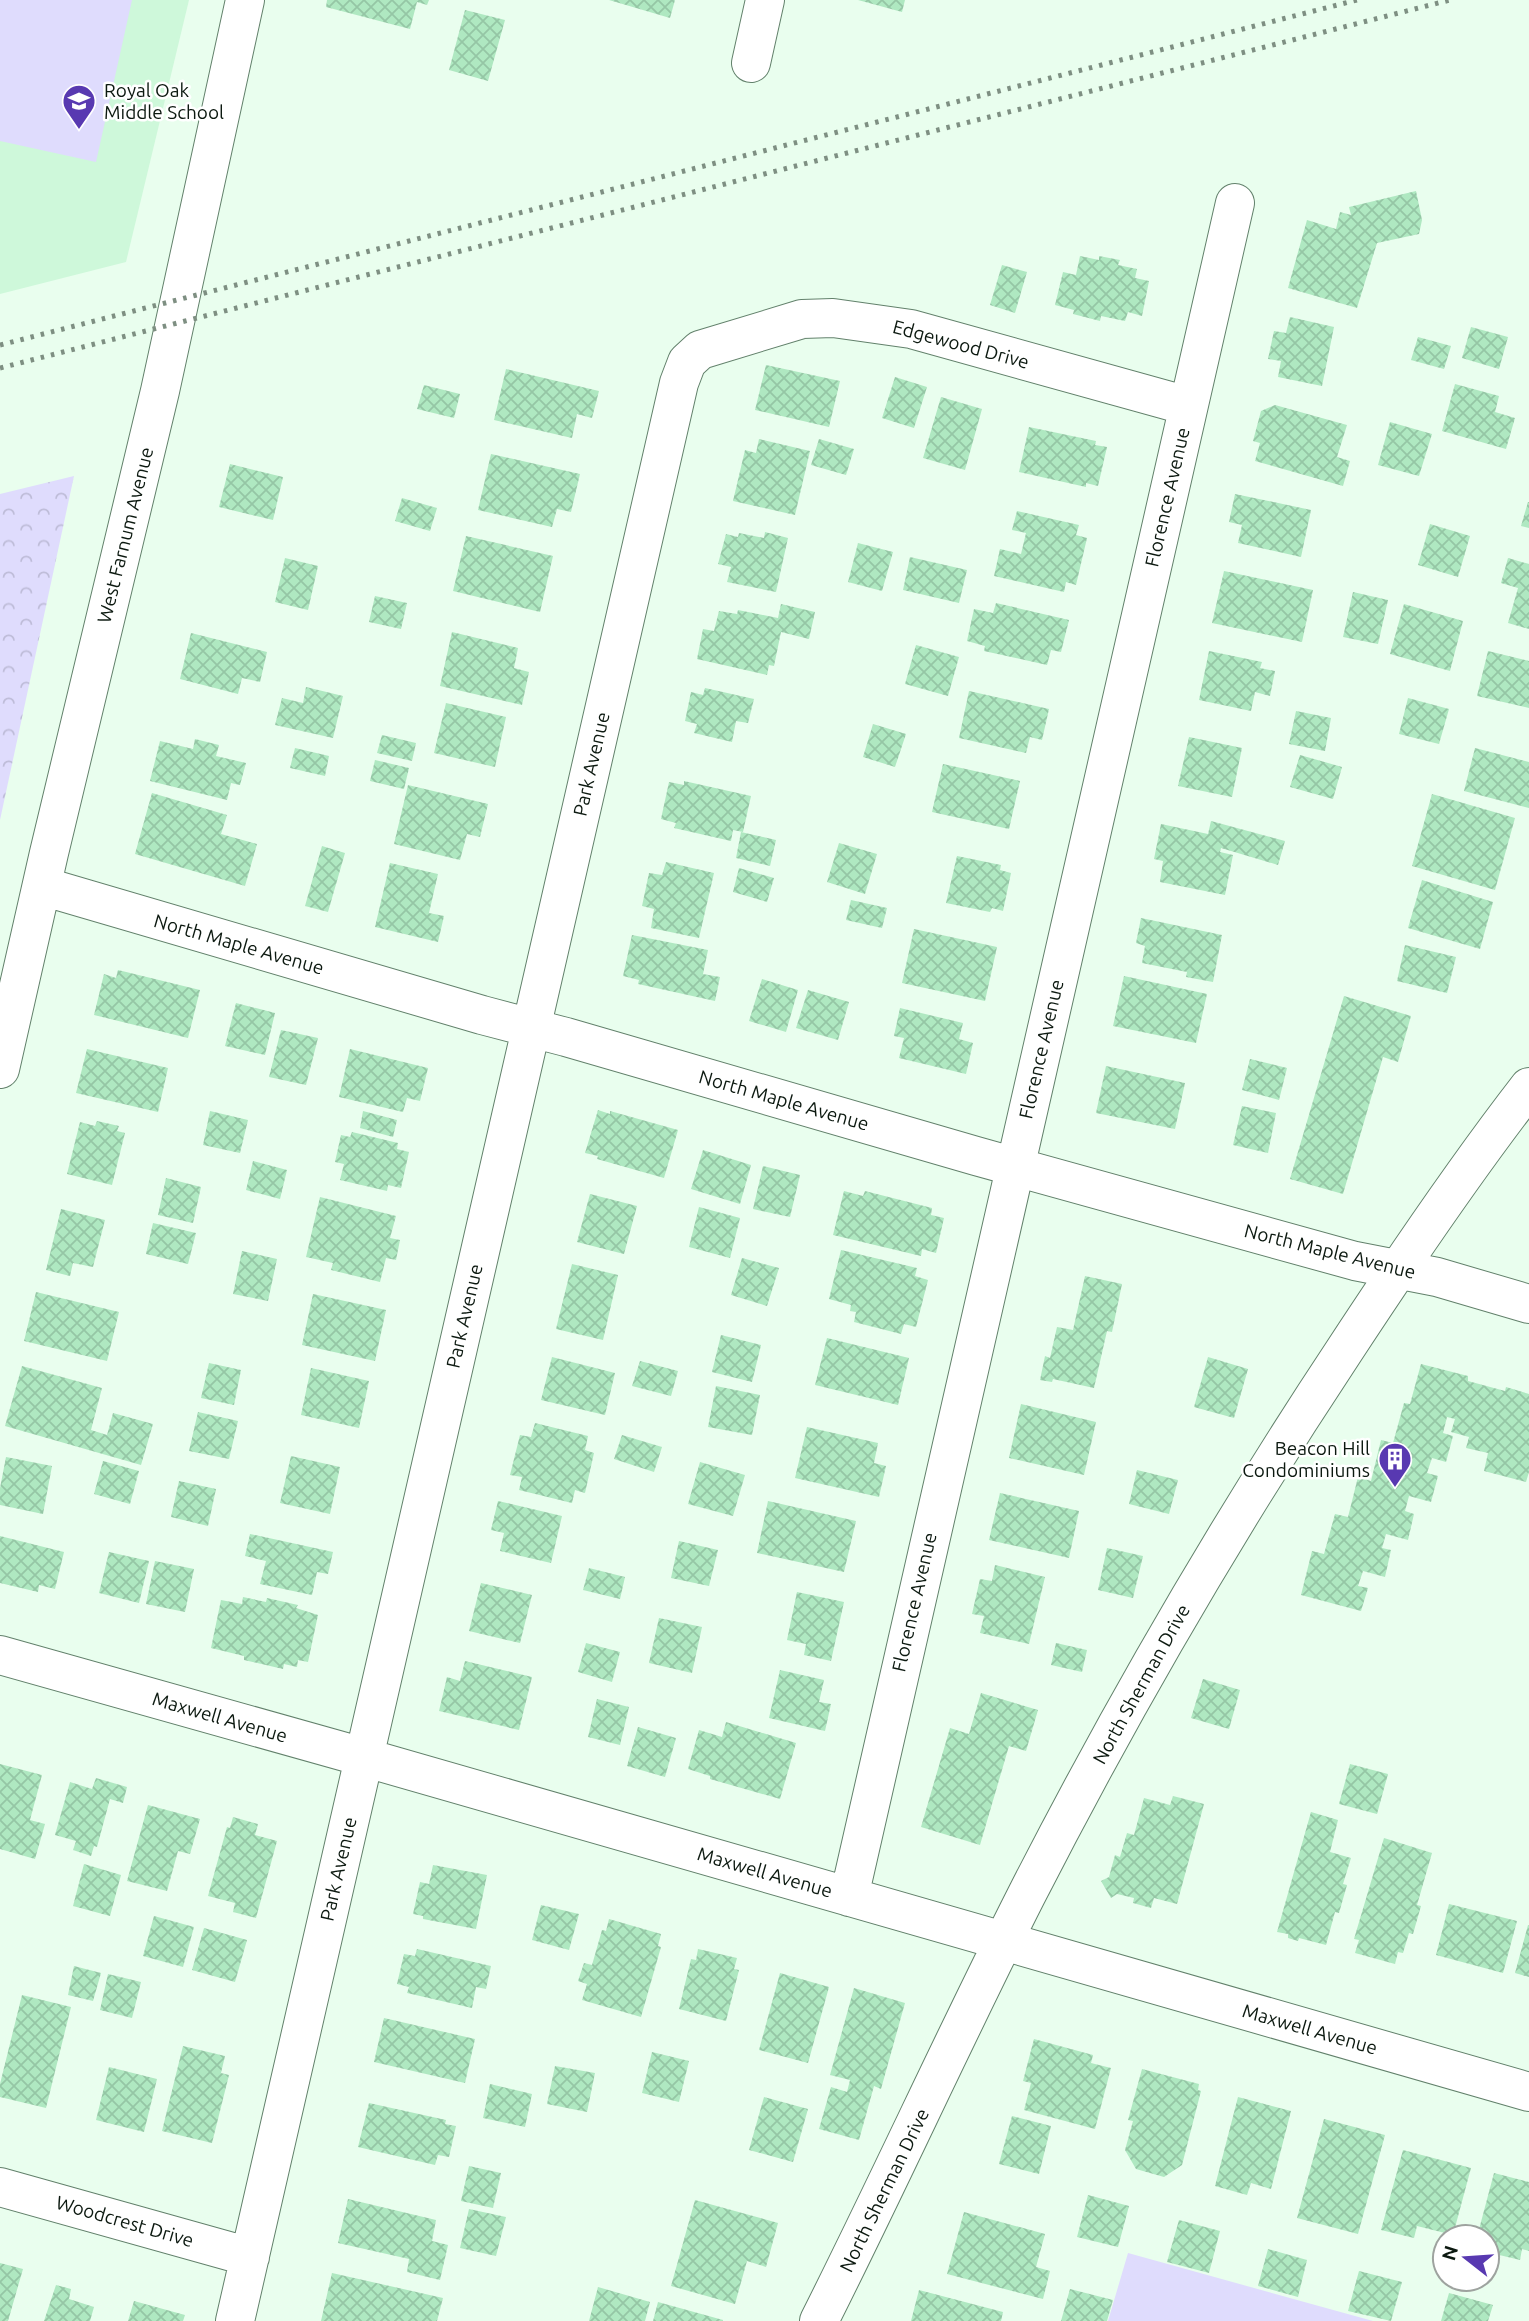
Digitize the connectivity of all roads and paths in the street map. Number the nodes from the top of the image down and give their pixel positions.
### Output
1 (245, 0) edge
2 (765, 0) edge
3 (751, 62) dead end
4 (1235, 203) dead end
5 (731, 340) joint
6 (1188, 406) junction
7 (41, 886) junction
8 (530, 1028) junction
9 (0, 1069) edge
10 (1529, 1087) edge
11 (1014, 1165) junction
12 (1398, 1269) junction
13 (1529, 1304) edge
14 (0, 1655) edge
15 (363, 1757) junction
16 (849, 1896) junction
17 (1005, 1941) junction
18 (1529, 2092) edge
19 (0, 2187) edge
20 (250, 2257) junction
21 (235, 2321) edge
22 (819, 2321) edge

1 - 7 street, West Farnum Avenue
2 - 3 street
4 - 6 street, Florence Avenue
5 - 6 street, Edgewood Drive
5 - 8 street, Park Avenue
6 - 11 street, Florence Avenue
7 - 8 street, North Maple Avenue
7 - 9 street, West Farnum Avenue
8 - 11 street, North Maple Avenue
8 - 15 street, Park Avenue
10 - 12 street, North Sherman Drive
11 - 12 street, North Maple Avenue
11 - 16 street, Florence Avenue
12 - 13 street, North Maple Avenue
12 - 17 street, North Sherman Drive
14 - 15 street, Maxwell Avenue
15 - 16 street, Maxwell Avenue
15 - 20 street, Park Avenue
16 - 17 street, Maxwell Avenue
17 - 18 street, Maxwell Avenue
17 - 22 street, North Sherman Drive
19 - 20 street, Woodcrest Drive
20 - 21 street, Park Avenue

